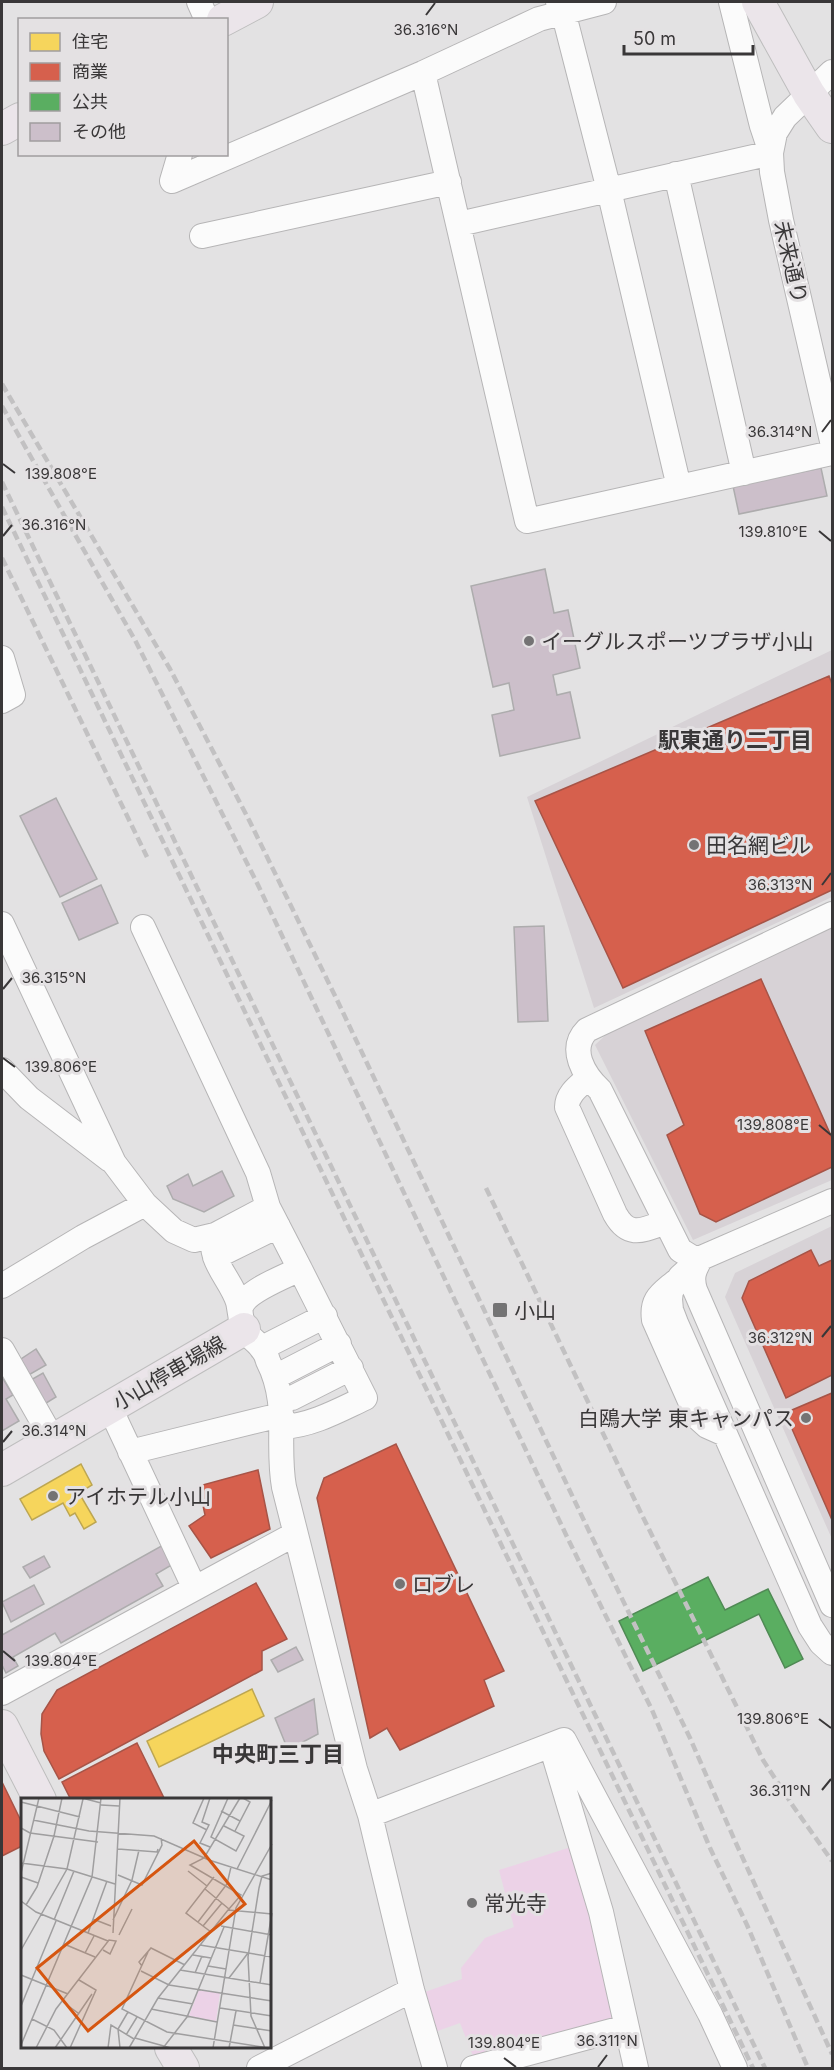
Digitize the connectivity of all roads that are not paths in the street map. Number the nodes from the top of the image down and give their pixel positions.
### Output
1 (199, 2) edge
2 (257, 2) edge
3 (604, 2) edge
4 (731, 2) edge
5 (758, 2) edge
6 (560, 6) edge
7 (206, 18) edge
8 (227, 18) edge
9 (832, 72) edge
10 (423, 73) junction
11 (809, 94) junction
12 (18, 120) edge
13 (832, 127) edge
14 (2, 129) edge
15 (771, 153) junction
16 (179, 156) edge
17 (676, 174) junction
18 (449, 182) junction
19 (609, 190) junction
20 (459, 224) junction
21 (202, 236) dead end
22 (824, 364) edge
23 (832, 441) edge
24 (832, 453) edge
25 (744, 473) junction
26 (679, 487) junction
27 (2, 658) edge
28 (2, 700) edge
29 (832, 914) edge
30 (2, 924) edge
31 (143, 927) dead end
32 (2, 1070) edge
33 (588, 1078) junction
34 (114, 1163) junction
35 (832, 1201) edge
36 (145, 1204) junction
37 (273, 1216) junction
38 (665, 1222) junction
39 (215, 1246) junction
40 (701, 1258) junction
41 (300, 1269) junction
42 (2, 1286) edge
43 (325, 1316) junction
44 (253, 1339) junction
45 (339, 1344) junction
46 (2, 1350) edge
47 (351, 1368) junction
48 (275, 1377) junction
49 (110, 1408) junction
50 (282, 1415) junction
51 (54, 1440) junction
52 (130, 1452) junction
53 (2, 1470) edge
54 (295, 1534) junction
55 (194, 1587) junction
56 (832, 1605) edge
57 (832, 1653) edge
58 (2, 1693) edge
59 (2, 1726) edge
60 (551, 1745) junction
61 (39, 1798) edge
62 (370, 1815) junction
63 (412, 1990) junction
64 (626, 2027) junction
65 (172, 2049) edge
66 (183, 2068) edge
67 (259, 2068) edge
68 (435, 2068) edge
69 (473, 2068) edge
70 (636, 2068) edge
71 (735, 2068) edge

1 - 7 street
2 - 8 main road
3 - 6 street
4 - 15 street
5 - 11 main road
6 - 10 street
6 - 19 street
9 - 11 street, 未来通り
10 - 16 street
10 - 18 street
11 - 13 main road
11 - 15 street, 未来通り
12 - 14 main road
15 - 17 street
15 - 22 street, 未来通り
17 - 19 street
17 - 25 street
18 - 20 street
18 - 21 street
19 - 20 street
19 - 26 street
20 - 26 street
22 - 23 street, 未来通り
24 - 25 street
25 - 26 street
27 - 28 street
29 - 33 street
30 - 34 street
31 - 37 street
32 - 34 street
33 - 38 street
33 - 38 street
34 - 36 street
35 - 40 street
36 - 39 street
36 - 42 street
37 - 39 street
37 - 41 street
38 - 40 street
39 - 44 street
40 - 56 street
40 - 57 street
41 - 43 street
41 - 44 street
43 - 44 street
43 - 45 street
44 - 48 street
44 - 49 main road, 小山停車場線
45 - 47 street
45 - 48 street
46 - 51 street
47 - 50 street
47 - 50 street
48 - 50 street
49 - 51 main road, 小山停車場線
49 - 52 street
50 - 52 street
50 - 54 street
51 - 53 main road, 小山停車場線
52 - 55 street
54 - 55 street
54 - 62 street
55 - 58 street
59 - 61 main road
60 - 62 street
60 - 64 street
60 - 71 street
62 - 63 street
63 - 67 street
63 - 68 street
64 - 69 street
64 - 70 street
65 - 66 main road

